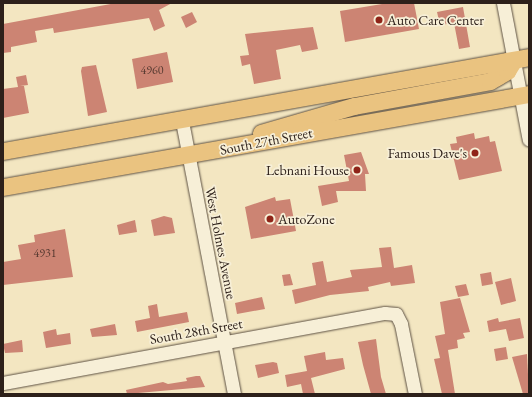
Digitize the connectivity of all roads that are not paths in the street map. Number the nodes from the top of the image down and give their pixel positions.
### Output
1 (503, 3) edge
2 (521, 59) edge
3 (526, 91) edge
4 (182, 121) junction
5 (529, 140) edge
6 (238, 147) junction
7 (3, 150) edge
8 (187, 156) junction
9 (3, 187) edge
10 (224, 342) junction
11 (3, 383) edge
12 (234, 394) edge
13 (415, 394) edge

1 - 2 street
2 - 3 street
2 - 4 main road
2 - 6 main road
3 - 5 street
3 - 6 main road, South 27th Street
4 - 7 main road
4 - 8 street, West Holmes Avenue
6 - 8 main road, South 27th Street
8 - 9 main road, South 27th Street
8 - 10 street, West Holmes Avenue
10 - 11 street, South 28th Street
10 - 12 street, West Holmes Avenue
10 - 13 street, South 28th Street

